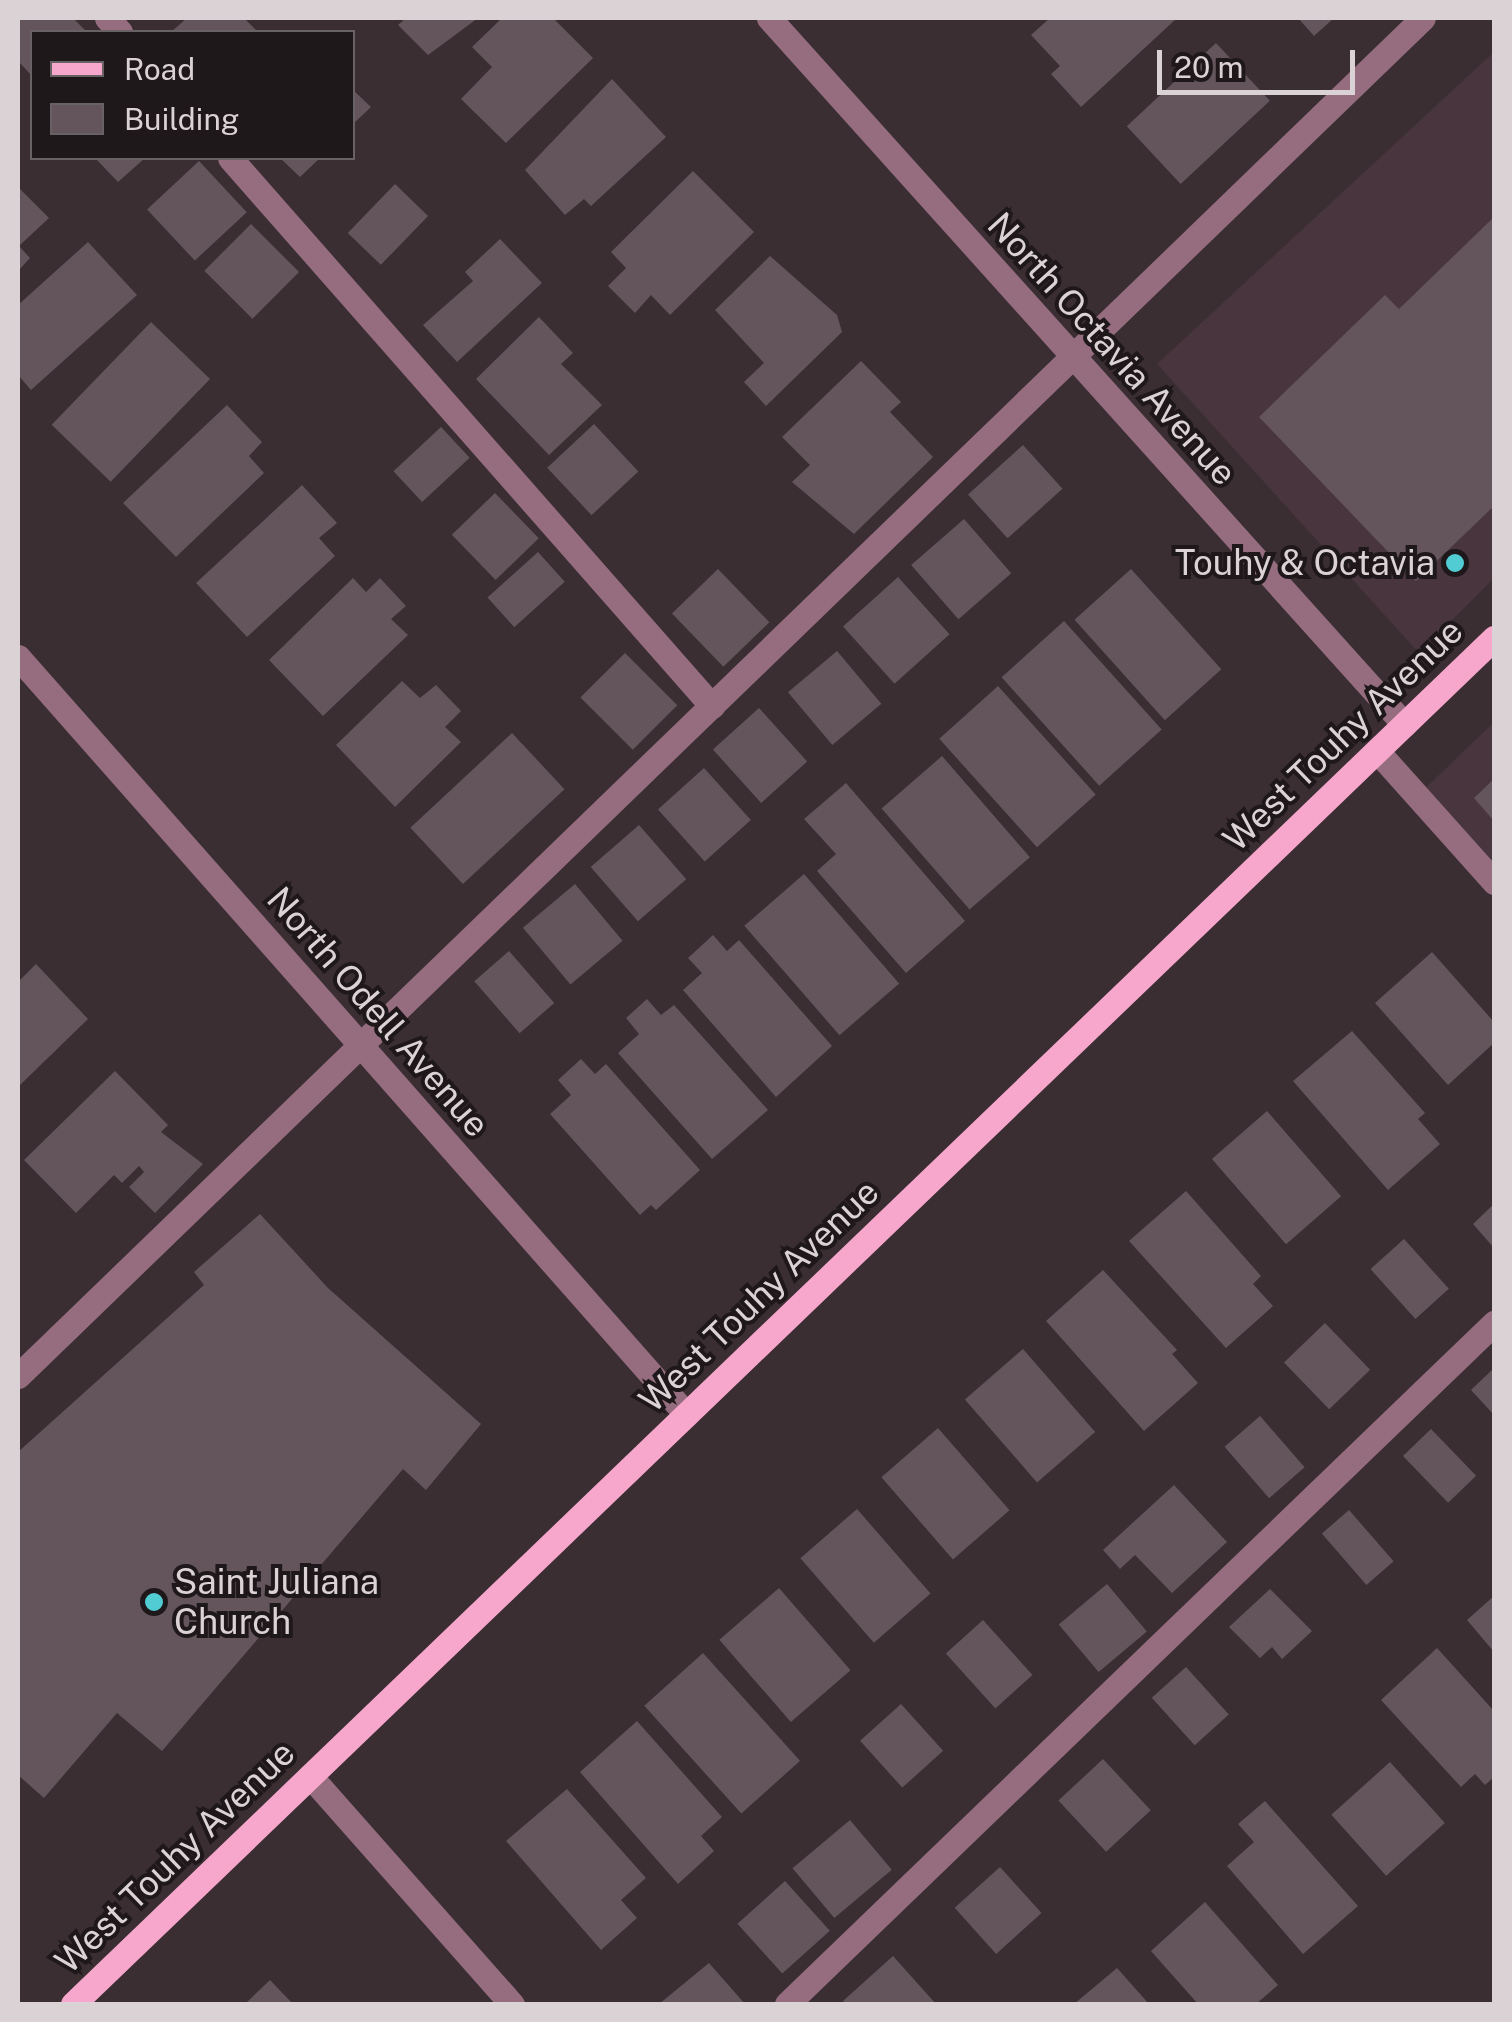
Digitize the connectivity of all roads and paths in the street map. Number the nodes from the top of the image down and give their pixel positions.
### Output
1 (769, 18) edge
2 (1423, 18) edge
3 (232, 160) edge
4 (1074, 360) junction
5 (1494, 638) edge
6 (18, 656) edge
7 (712, 706) junction
8 (1404, 724) junction
9 (1376, 751) junction
10 (1494, 882) edge
11 (360, 1044) junction
12 (1494, 1323) edge
13 (18, 1376) edge
14 (686, 1414) junction
15 (310, 1776) junction
16 (73, 2004) edge
17 (512, 2004) edge
18 (787, 2004) edge

1 - 4 street, North Octavia Avenue
2 - 4 street
3 - 7 street
4 - 7 street
4 - 8 street, North Octavia Avenue
5 - 8 main road, West Touhy Avenue
6 - 11 street, North Odell Avenue
7 - 11 street
8 - 9 main road, West Touhy Avenue
9 - 10 street
9 - 14 main road, West Touhy Avenue
11 - 13 street
11 - 14 street, North Odell Avenue
12 - 18 street
14 - 15 main road, West Touhy Avenue
15 - 16 main road, West Touhy Avenue
15 - 17 street

